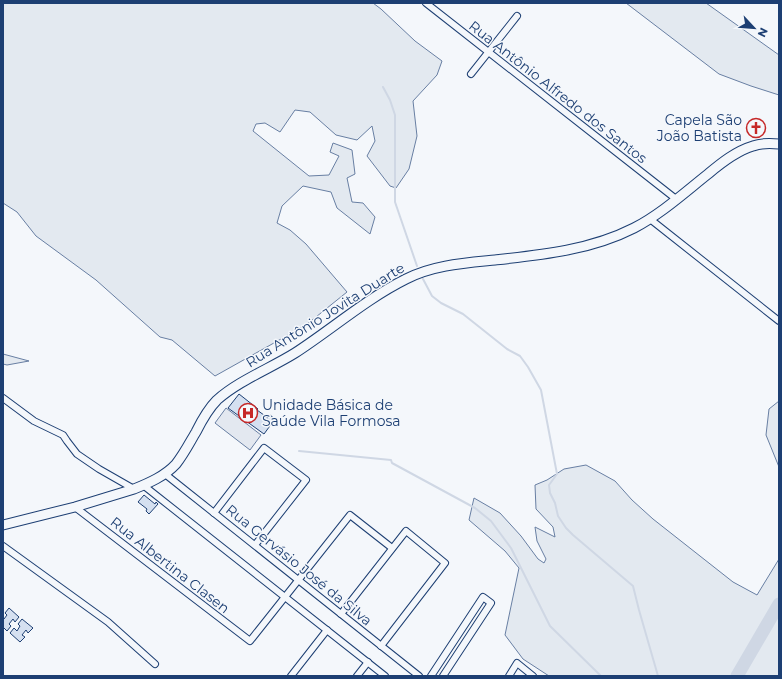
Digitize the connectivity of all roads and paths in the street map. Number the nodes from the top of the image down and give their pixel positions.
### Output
1 (426, 3) edge
2 (517, 16) dead end
3 (488, 53) junction
4 (471, 74) dead end
5 (779, 144) edge
6 (676, 199) junction
7 (650, 219) junction
8 (779, 322) edge
9 (3, 398) edge
10 (165, 474) junction
11 (143, 485) junction
12 (134, 489) junction
13 (76, 507) junction
14 (214, 513) junction
15 (3, 524) edge
16 (255, 545) junction
17 (3, 546) edge
18 (392, 548) junction
19 (298, 580) junction
20 (285, 597) junction
21 (341, 614) junction
22 (327, 630) junction
23 (381, 646) junction
24 (368, 662) junction
25 (155, 664) dead end
26 (291, 676) edge
27 (357, 676) edge
28 (385, 676) edge
29 (419, 676) edge
30 (431, 676) edge
31 (443, 676) edge
32 (509, 676) edge
33 (533, 676) edge

1 - 3 street, Rua Antônio Alfredo dos Santos
2 - 3 street
3 - 4 street
3 - 6 street, Rua Antônio Alfredo dos Santos
5 - 6 main road, Rua Antônio Jovita Duarte
6 - 7 main road, Rua Antônio Jovita Duarte
7 - 8 street
7 - 10 main road, Rua Antônio Jovita Duarte
9 - 12 street
10 - 11 main road, Rua Antônio Jovita Duarte
10 - 14 street, Rua Gervásio José da Silva
11 - 12 main road, Rua Antônio Jovita Duarte
11 - 20 street
12 - 13 main road, Rua Antônio Jovita Duarte
13 - 15 main road, Rua Antônio Jovita Duarte
13 - 20 street, Rua Albertina Clasen
14 - 16 street, Rua Gervásio José da Silva
14 - 16 street
16 - 19 street, Rua Gervásio José da Silva
17 - 25 street
18 - 19 street
18 - 21 street
18 - 23 street
19 - 20 street
19 - 21 street, Rua Gervásio José da Silva
20 - 22 street
21 - 23 street, Rua Gervásio José da Silva
22 - 24 street
22 - 26 street
23 - 29 street, Rua Gervásio José da Silva
24 - 27 street
24 - 28 street
30 - 31 street
32 - 33 street

